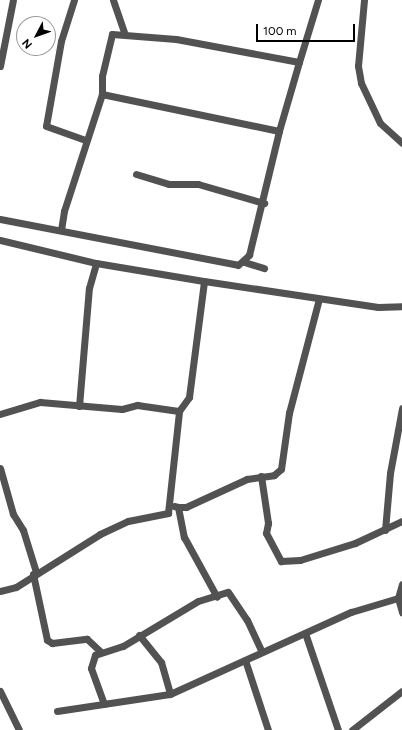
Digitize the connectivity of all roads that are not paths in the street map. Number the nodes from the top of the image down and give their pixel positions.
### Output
1 (13, 0) edge
2 (74, 0) edge
3 (113, 0) edge
4 (318, 0) edge
5 (364, 0) edge
6 (125, 34) junction
7 (299, 62) junction
8 (0, 66) edge
9 (102, 94) junction
10 (279, 131) junction
11 (85, 140) junction
12 (402, 144) edge
13 (136, 174) dead end
14 (264, 203) junction
15 (0, 219) edge
16 (61, 230) junction
17 (0, 240) edge
18 (244, 262) junction
19 (96, 263) junction
20 (264, 268) dead end
21 (204, 281) junction
22 (320, 299) junction
23 (402, 306) edge
24 (79, 406) junction
25 (402, 408) edge
26 (179, 411) junction
27 (0, 414) edge
28 (0, 468) edge
29 (261, 476) junction
30 (178, 507) junction
31 (169, 510) junction
32 (178, 519) junction
33 (402, 521) edge
34 (385, 530) junction
35 (35, 573) junction
36 (402, 584) edge
37 (0, 591) edge
38 (217, 597) junction
39 (398, 598) junction
40 (402, 612) edge
41 (305, 633) junction
42 (139, 635) junction
43 (100, 651) junction
44 (262, 652) junction
45 (245, 660) junction
46 (402, 691) edge
47 (0, 692) edge
48 (170, 694) junction
49 (104, 704) junction
50 (57, 711) dead end
51 (19, 730) edge
52 (268, 730) edge
53 (338, 730) edge
54 (352, 730) edge

1 - 8 street
2 - 11 street
3 - 6 street
4 - 7 street
5 - 12 street
6 - 7 street
6 - 9 street
7 - 10 street
9 - 10 street
9 - 11 street
10 - 14 street
11 - 16 street
13 - 14 street
14 - 18 street
15 - 16 street
16 - 18 street
17 - 19 street
18 - 20 street
19 - 21 street
19 - 24 street
21 - 22 street
21 - 26 street
22 - 23 street
22 - 29 street
24 - 26 street
24 - 27 street
25 - 34 street
26 - 31 street
28 - 35 street
29 - 30 street
29 - 34 street
30 - 31 street
30 - 32 street
31 - 32 street
31 - 35 street
32 - 38 street
33 - 34 street
35 - 37 street
35 - 43 street
36 - 39 street
38 - 42 street
38 - 44 street
39 - 40 street
39 - 41 street
41 - 44 street
41 - 53 street
42 - 43 street
42 - 48 street
43 - 49 street
44 - 45 street
45 - 48 street
45 - 52 street
46 - 54 street
47 - 51 street
48 - 49 street
49 - 50 street

